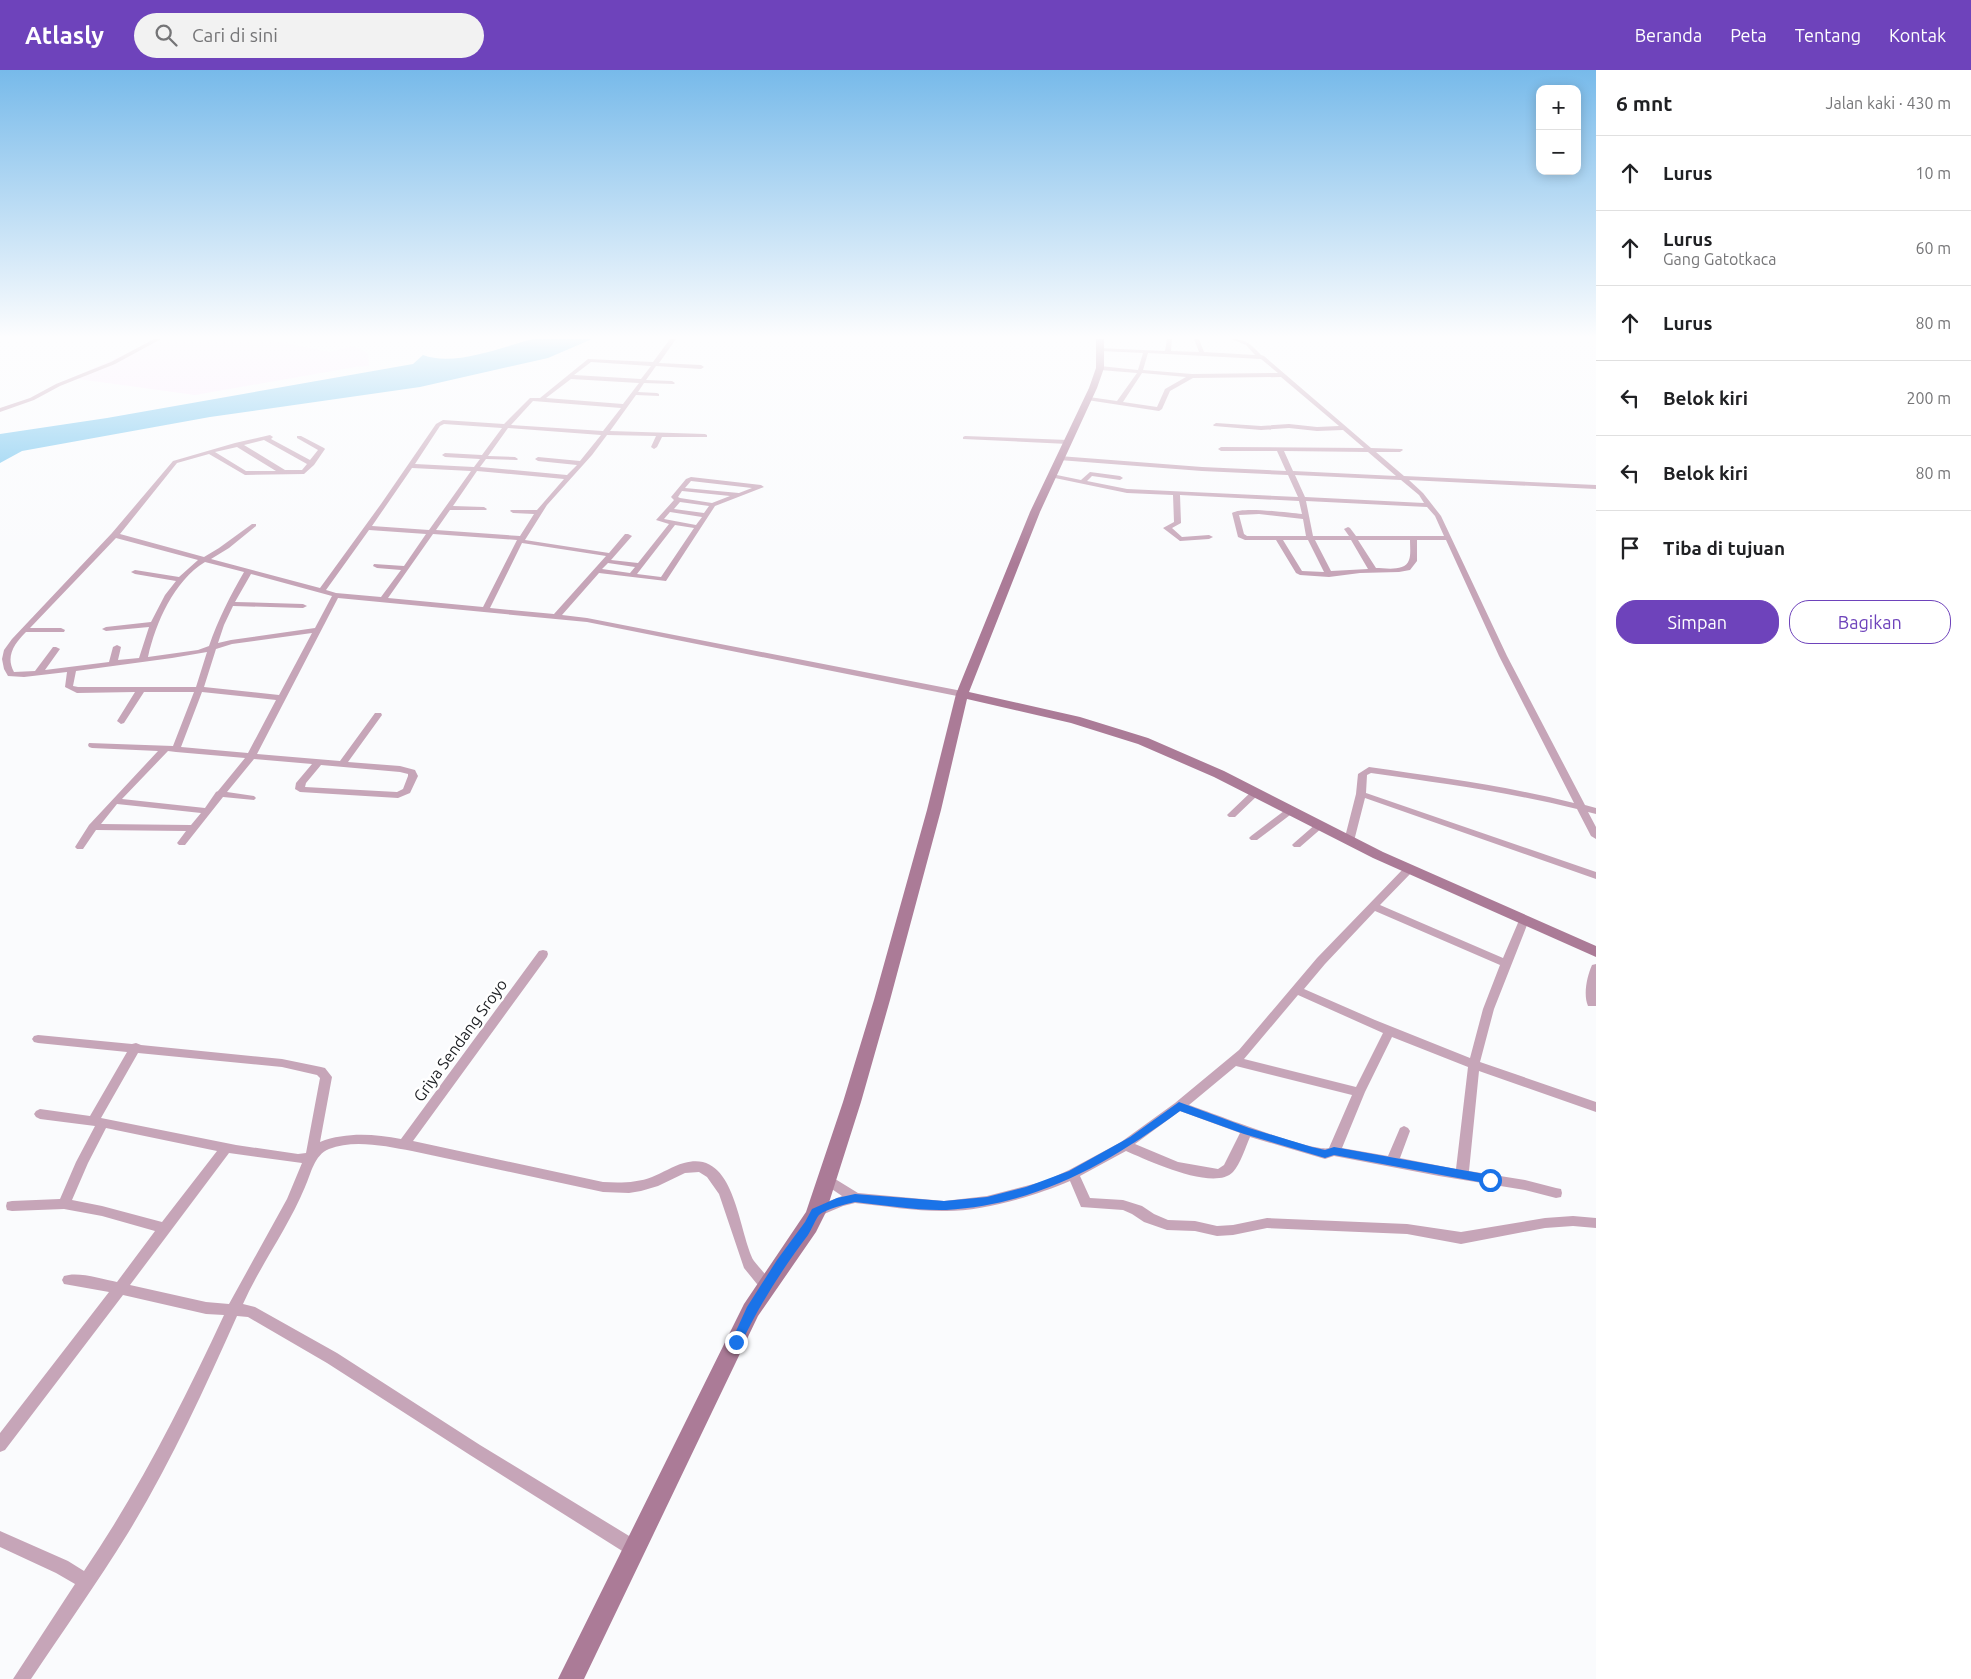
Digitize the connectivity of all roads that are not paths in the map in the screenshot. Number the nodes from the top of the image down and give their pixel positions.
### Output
1 (517, 414) edge
2 (618, 414) edge
3 (1082, 414) edge
4 (1329, 414) edge
5 (1216, 425) dead end
6 (506, 426) junction
7 (1346, 428) junction
8 (605, 433) junction
9 (660, 434) junction
10 (705, 436) dead end
11 (299, 437) dead end
12 (965, 438) dead end
13 (1068, 442) junction
14 (237, 444) junction
15 (654, 447) dead end
16 (1221, 449) dead end
17 (1280, 450) junction
18 (1368, 450) junction
19 (1400, 450) dead end
20 (210, 452) junction
21 (445, 455) dead end
22 (483, 458) junction
23 (1059, 458) junction
24 (515, 459) dead end
25 (538, 459) dead end
26 (581, 463) junction
27 (312, 464) junction
28 (409, 466) junction
29 (476, 469) junction
30 (284, 472) junction
31 (1292, 474) junction
32 (1052, 476) junction
33 (569, 477) junction
34 (1120, 478) dead end
35 (1404, 479) junction
36 (1082, 482) junction
37 (1596, 487) edge
38 (680, 489) junction
39 (1176, 493) junction
40 (742, 495) junction
41 (1233, 495) junction
42 (1302, 498) junction
43 (678, 500) junction
44 (713, 505) junction
45 (1429, 505) junction
46 (449, 508) junction
47 (484, 509) dead end
48 (668, 510) junction
49 (513, 511) dead end
50 (538, 512) junction
51 (1236, 512) junction
52 (706, 515) junction
53 (1306, 517) junction
54 (673, 523) junction
55 (254, 525) dead end
56 (698, 527) junction
57 (368, 528) junction
58 (1348, 529) dead end
59 (431, 532) junction
60 (115, 535) junction
61 (628, 536) dead end
62 (1209, 536) dead end
63 (1278, 538) junction
64 (1310, 538) junction
65 (1353, 538) junction
66 (1414, 538) junction
67 (1448, 538) junction
68 (521, 539) junction
69 (611, 555) junction
70 (206, 558) junction
71 (605, 562) junction
72 (640, 565) junction
73 (377, 566) dead end
74 (406, 568) junction
75 (1373, 570) junction
76 (249, 571) junction
77 (597, 571) junction
78 (135, 572) dead end
79 (632, 575) junction
80 (1329, 575) junction
81 (182, 580) junction
82 (322, 591) junction
83 (336, 595) junction
84 (384, 600) junction
85 (230, 604) junction
86 (303, 606) dead end
87 (486, 609) junction
88 (557, 616) junction
89 (153, 624) junction
90 (106, 629) dead end
91 (24, 630) junction
92 (61, 630) dead end
93 (318, 630) junction
94 (117, 647) dead end
95 (211, 648) junction
96 (56, 649) dead end
97 (143, 660) junction
98 (113, 664) junction
99 (72, 669) junction
100 (38, 673) junction
101 (199, 689) junction
102 (141, 690) junction
103 (962, 694) junction
104 (283, 698) junction
105 (378, 715) dead end
106 (121, 721) dead end
107 (92, 745) dead end
108 (171, 749) junction
109 (251, 756) junction
110 (318, 762) junction
111 (342, 764) junction
112 (1255, 792) junction
113 (219, 794) junction
114 (1361, 794) junction
115 (251, 798) dead end
116 (116, 801) junction
117 (1580, 806) junction
118 (1291, 810) junction
119 (206, 811) junction
120 (1596, 811) edge
121 (1232, 815) dead end
122 (1320, 825) junction
123 (92, 827) junction
124 (192, 828) junction
125 (1596, 836) edge
126 (1254, 838) dead end
127 (1349, 841) junction
128 (182, 843) dead end
129 (1296, 845) dead end
130 (80, 847) dead end
131 (1409, 869) junction
132 (1596, 876) edge
133 (1372, 906) junction
134 (1524, 920) junction
135 (1596, 952) edge
136 (543, 954) dead end
137 (1506, 963) junction
138 (1596, 968) edge
139 (1297, 990) junction
140 (1592, 1003) dead end
141 (1390, 1032) junction
142 (38, 1039) dead end
143 (136, 1047) junction
144 (1235, 1060) junction
145 (1474, 1065) junction
146 (1359, 1092) junction
147 (1179, 1106) junction
148 (1596, 1107) edge
149 (40, 1114) dead end
150 (98, 1122) junction
151 (1247, 1131) junction
152 (1404, 1131) dead end
153 (404, 1144) junction
154 (1125, 1145) junction
155 (226, 1148) junction
156 (1334, 1151) junction
157 (311, 1157) junction
158 (1392, 1162) junction
159 (1073, 1174) junction
160 (1462, 1175) junction
161 (826, 1179) junction
162 (1556, 1193) dead end
163 (855, 1198) junction
164 (64, 1204) junction
165 (12, 1206) dead end
166 (816, 1212) junction
167 (1596, 1223) edge
168 (164, 1228) junction
169 (69, 1280) dead end
170 (766, 1285) junction
171 (120, 1289) junction
172 (234, 1309) junction
173 (0, 1445) edge
174 (0, 1538) edge
175 (633, 1548) junction
176 (86, 1582) junction
177 (21, 1679) edge
178 (571, 1679) edge

1 - 6 street
2 - 8 street
3 - 13 street
4 - 7 street
5 - 7 street
6 - 8 street
6 - 22 street
6 - 28 street
7 - 18 street
8 - 9 street
8 - 26 street
9 - 10 street
9 - 15 street
11 - 27 street
12 - 13 street
13 - 23 street
14 - 20 street
14 - 27 street
14 - 30 street
16 - 17 street
17 - 18 street
17 - 31 street
18 - 19 street
18 - 35 street
20 - 30 street
20 - 60 street
21 - 22 street
22 - 24 street
22 - 29 street
23 - 31 street
23 - 32 street
25 - 26 street
26 - 33 street
27 - 30 street
28 - 29 street
28 - 57 street
29 - 33 street
29 - 46 street
31 - 35 street
31 - 42 street
32 - 36 street
32 - 103 street
33 - 50 street
34 - 36 street
35 - 37 street
35 - 45 street
36 - 39 street
38 - 40 street
38 - 40 street
38 - 43 street
39 - 41 street
39 - 62 street
40 - 44 street
41 - 42 street
41 - 51 street
42 - 45 street
42 - 53 street
43 - 44 street
43 - 48 street
44 - 52 street
45 - 67 street
46 - 47 street
46 - 59 street
48 - 52 street
48 - 54 street
49 - 50 street
50 - 68 street
51 - 53 street
51 - 63 street
52 - 56 street
53 - 64 street
54 - 56 street
54 - 72 street
55 - 70 street
56 - 79 street
57 - 59 street
57 - 82 street
58 - 65 street
59 - 68 street
59 - 74 street
60 - 70 street
60 - 91 street
61 - 69 street
63 - 64 street
63 - 80 street
64 - 65 street
64 - 80 street
65 - 66 street
65 - 75 street
66 - 67 street
66 - 75 street
67 - 117 street
68 - 69 street
68 - 87 street
69 - 71 street
70 - 76 street
70 - 81 street
71 - 72 street
71 - 77 street
72 - 79 street
73 - 74 street
74 - 84 street
75 - 80 street
76 - 82 street
76 - 85 street
77 - 79 street
77 - 88 street
78 - 81 street
81 - 89 street
82 - 83 street
83 - 84 street
83 - 93 street
84 - 87 street
85 - 86 street
85 - 95 street
87 - 88 street
88 - 103 street
89 - 90 street
89 - 97 street
91 - 92 street
91 - 100 street
93 - 95 street
93 - 104 street
94 - 98 street
95 - 97 street
95 - 101 street
96 - 100 street
97 - 98 street
98 - 99 street
99 - 100 street
99 - 102 street
101 - 102 street
101 - 104 street
101 - 108 street
102 - 106 street
103 - 112 street
103 - 161 street
104 - 109 street
105 - 111 street
107 - 108 street
108 - 109 street
108 - 116 street
109 - 110 street
109 - 113 street
110 - 111 street
110 - 111 street
112 - 118 street
112 - 121 street
113 - 115 street
113 - 119 street
114 - 117 street
114 - 127 street
114 - 132 street
116 - 119 street
116 - 123 street
117 - 120 street
117 - 125 street
118 - 122 street
118 - 126 street
119 - 124 street
122 - 127 street
122 - 129 street
123 - 124 street
123 - 130 street
124 - 128 street
127 - 131 street
131 - 133 street
131 - 134 street
133 - 137 street
133 - 139 street
134 - 135 street
134 - 137 street
136 - 153 street, Griya Sendang Sroyo
137 - 145 street
138 - 140 street
139 - 141 street
139 - 144 street
141 - 145 street
141 - 146 street
142 - 143 street
143 - 150 street
143 - 157 street
144 - 146 street
144 - 147 street
145 - 148 street
145 - 160 street
146 - 156 street
147 - 151 street
147 - 154 street
149 - 150 street
150 - 155 street
150 - 164 street
151 - 154 street
151 - 156 street
152 - 158 street
153 - 157 street
153 - 170 street
154 - 159 street
155 - 157 street
155 - 168 street
156 - 158 street
157 - 172 street
158 - 160 street
159 - 163 street
159 - 167 street
160 - 162 street
161 - 163 street
161 - 166 street
163 - 166 street
164 - 165 street
164 - 168 street
166 - 170 street
168 - 171 street
169 - 171 street
170 - 175 street
171 - 172 street
171 - 173 street
172 - 175 street
172 - 176 street
174 - 176 street
175 - 178 street
176 - 177 street

